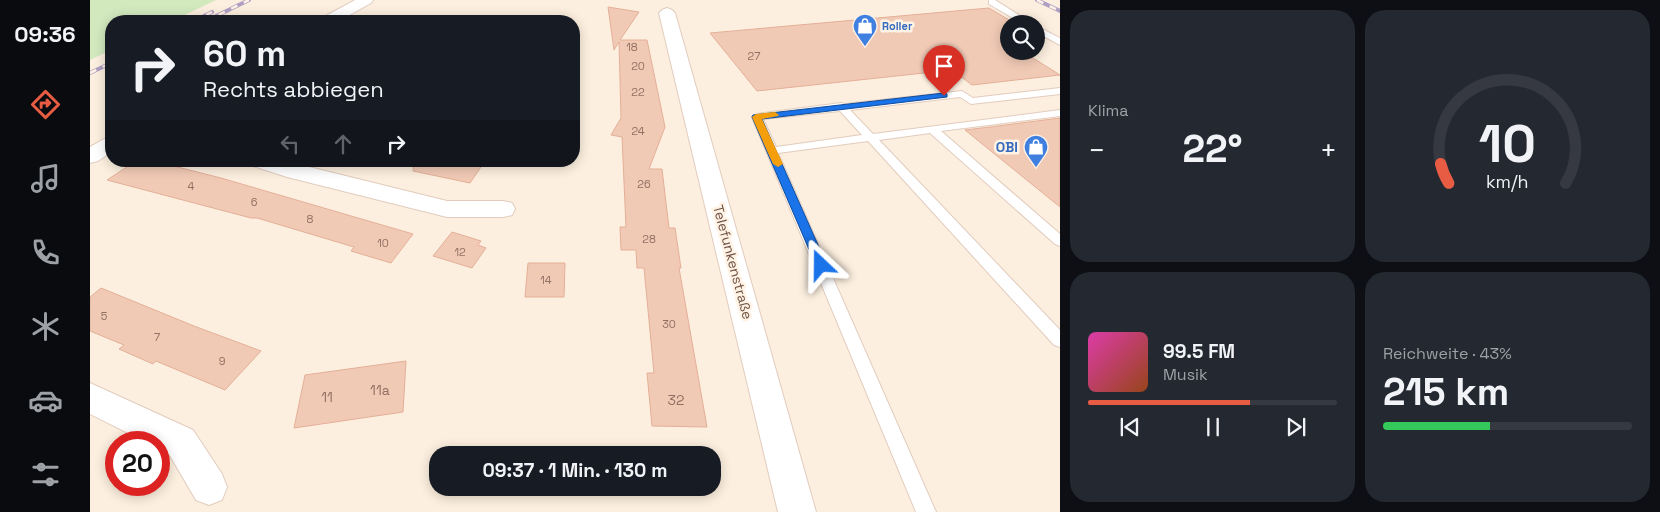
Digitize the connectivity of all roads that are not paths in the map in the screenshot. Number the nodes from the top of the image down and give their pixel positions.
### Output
1 (366, 0) edge
2 (992, 2) dead end
3 (667, 13) dead end
4 (339, 15) edge
5 (1014, 15) edge
6 (1045, 33) edge
7 (1060, 42) edge
8 (1060, 91) edge
9 (841, 106) junction
10 (1060, 114) edge
11 (932, 129) junction
12 (870, 138) junction
13 (105, 147) edge
14 (772, 151) junction
15 (90, 156) edge
16 (280, 167) edge
17 (503, 209) dead end
18 (1060, 241) edge
19 (1060, 340) edge
20 (90, 398) edge
21 (208, 486) dead end
22 (797, 512) edge
23 (926, 512) edge

1 - 4 street
2 - 5 lane
3 - 22 street, Telefunkenstraße
6 - 7 lane
8 - 9 lane
9 - 12 lane
9 - 14 lane
10 - 11 lane
11 - 12 lane
11 - 18 lane
12 - 14 lane
12 - 19 lane
13 - 15 street
14 - 23 lane
16 - 17 street
20 - 21 street

